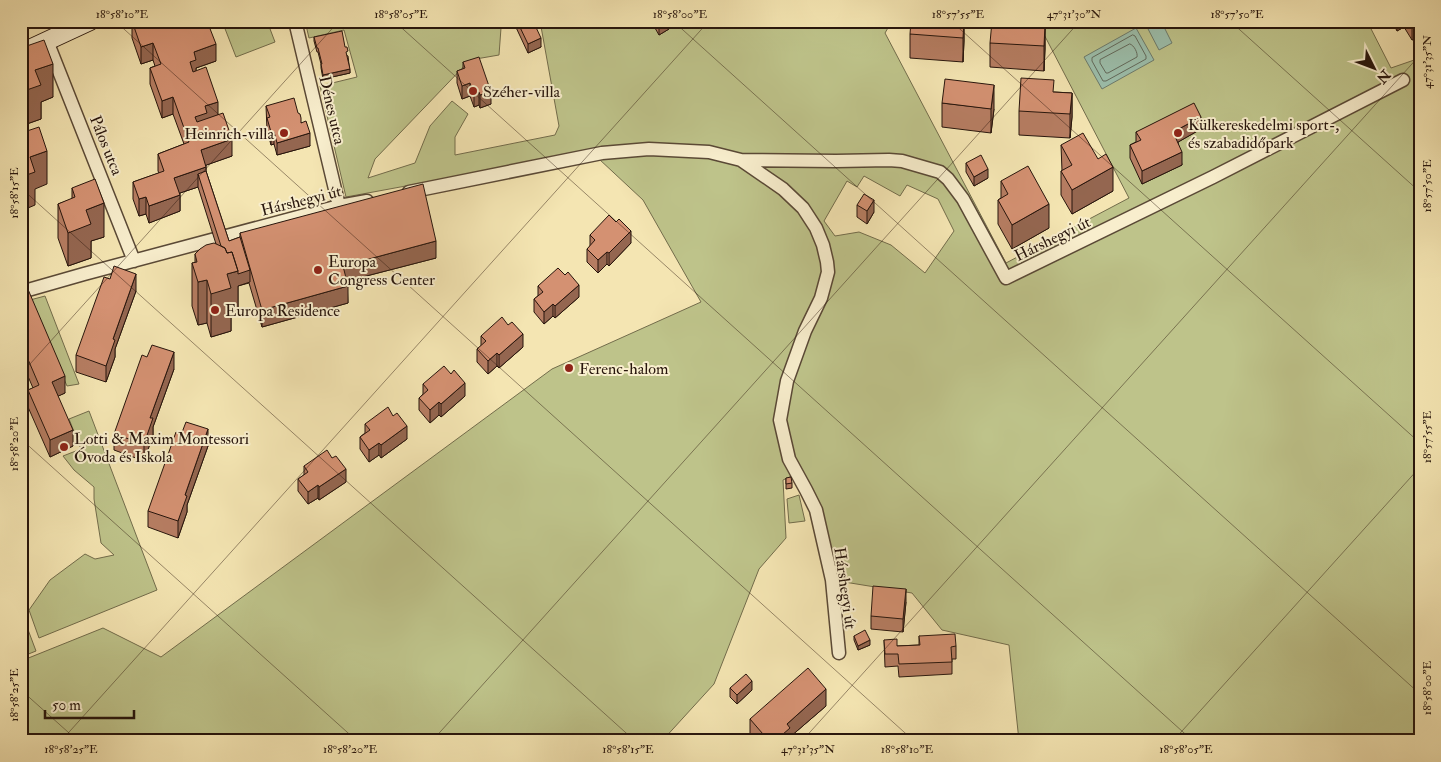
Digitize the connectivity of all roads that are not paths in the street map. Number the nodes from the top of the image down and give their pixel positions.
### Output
1 (90, 21) edge
2 (295, 21) edge
3 (47, 41) junction
4 (21, 53) edge
5 (1403, 80) dead end
6 (741, 160) junction
7 (397, 195) edge
8 (378, 198) edge
9 (339, 206) junction
10 (134, 261) junction
11 (21, 292) edge
12 (839, 654) dead end

1 - 3 main road
2 - 9 street, Dénes utca
3 - 4 main road
3 - 10 street, Pálos utca
5 - 6 street, Hárshegyi út
6 - 7 street, Hárshegyi út
6 - 12 street, Hárshegyi út
8 - 9 street, Hárshegyi út
9 - 10 street, Hárshegyi út
10 - 11 street, Hárshegyi út

